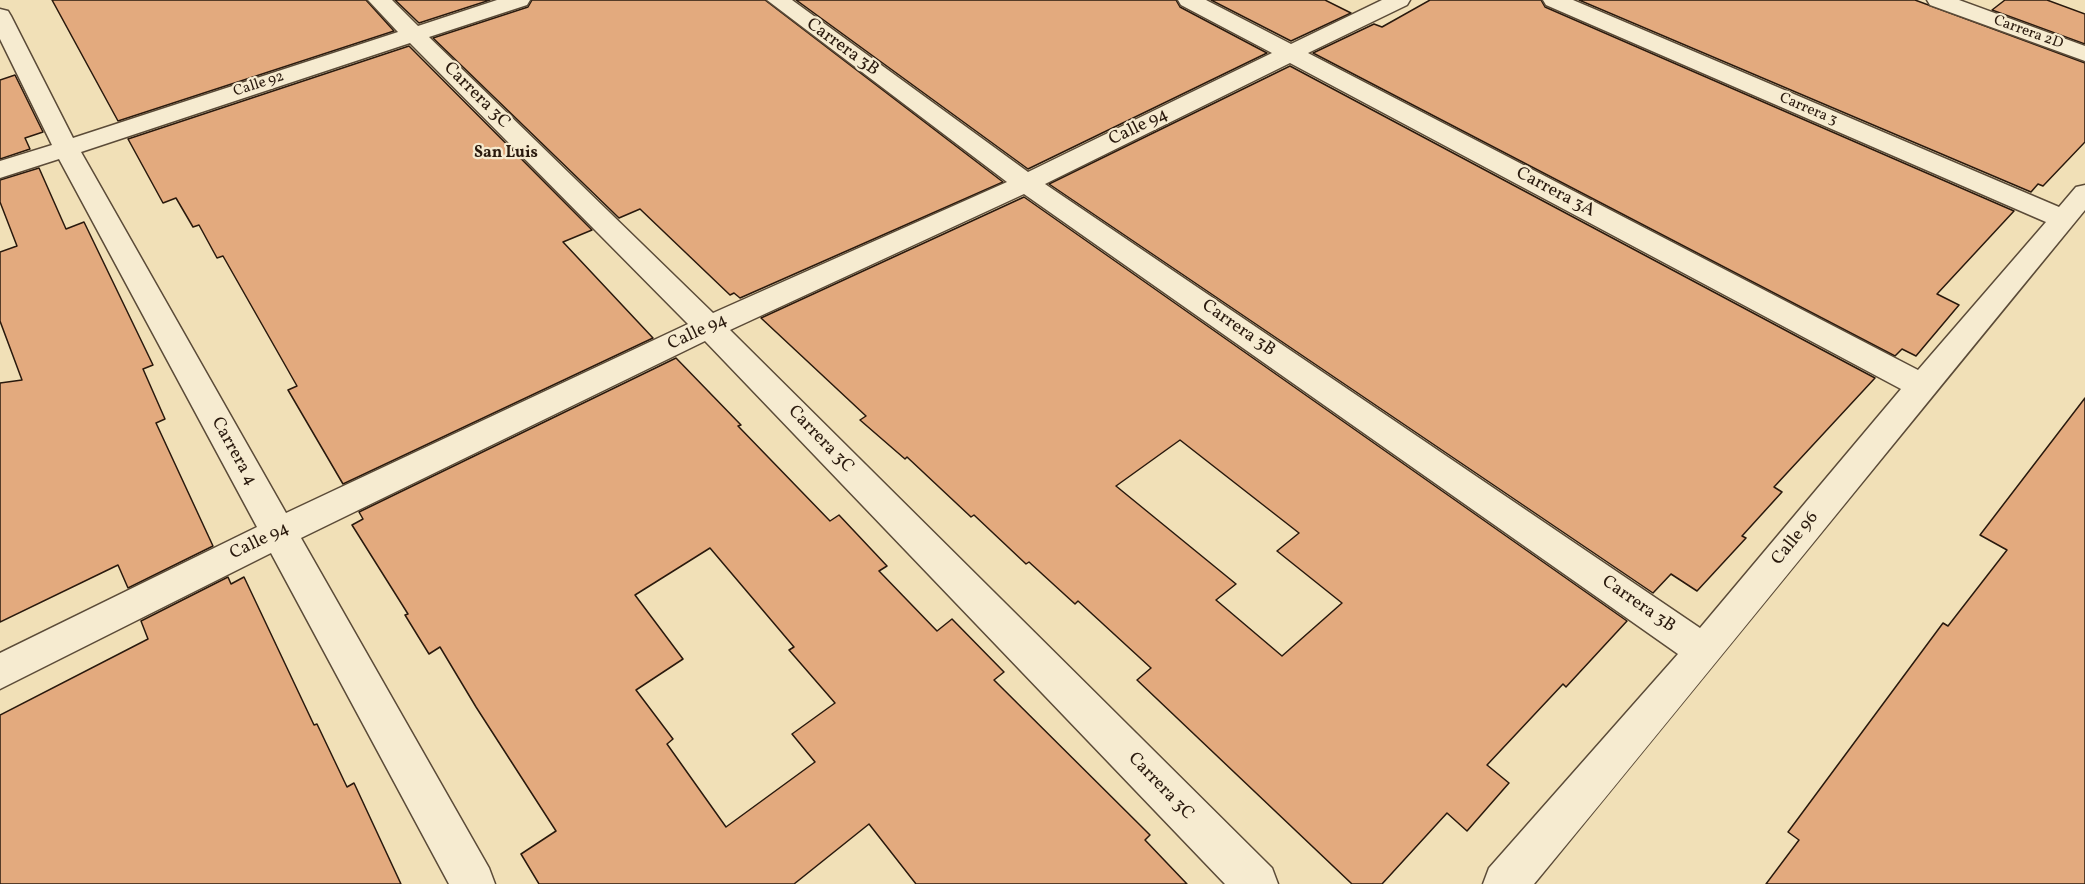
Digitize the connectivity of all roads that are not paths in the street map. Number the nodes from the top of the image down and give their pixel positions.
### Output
1 (379, 0) edge
2 (519, 0) edge
3 (778, 0) edge
4 (1189, 0) edge
5 (1399, 0) edge
6 (1554, 0) edge
7 (1938, 0) edge
8 (0, 16) edge
9 (414, 34) junction
10 (1292, 54) junction
11 (2085, 54) edge
12 (66, 148) junction
13 (0, 170) edge
14 (1026, 183) junction
15 (2074, 206) edge
16 (709, 327) junction
17 (1922, 386) junction
18 (278, 533) junction
19 (1704, 651) junction
20 (0, 672) edge
21 (473, 884) edge
22 (1256, 884) edge
23 (1505, 884) edge

1 - 9 street, Carrera 3C
2 - 9 street, Calle 92
3 - 14 street, Carrera 3B
4 - 10 street, Carrera 3A
5 - 10 street, Calle 94
6 - 15 street, Carrera 3
7 - 11 street, Carrera 2D
8 - 12 street, Carrera 4
9 - 12 street, Calle 92
9 - 16 street, Carrera 3C
10 - 14 street, Calle 94
10 - 17 street, Carrera 3A
12 - 13 street, Calle 92
12 - 18 street, Carrera 4
14 - 16 street, Calle 94
14 - 19 street, Carrera 3B
15 - 17 street, Calle 96
16 - 18 street, Calle 94
16 - 22 street, Carrera 3C
17 - 19 street, Calle 96
18 - 20 street, Calle 94
18 - 21 street, Carrera 4
19 - 23 street, Calle 96

